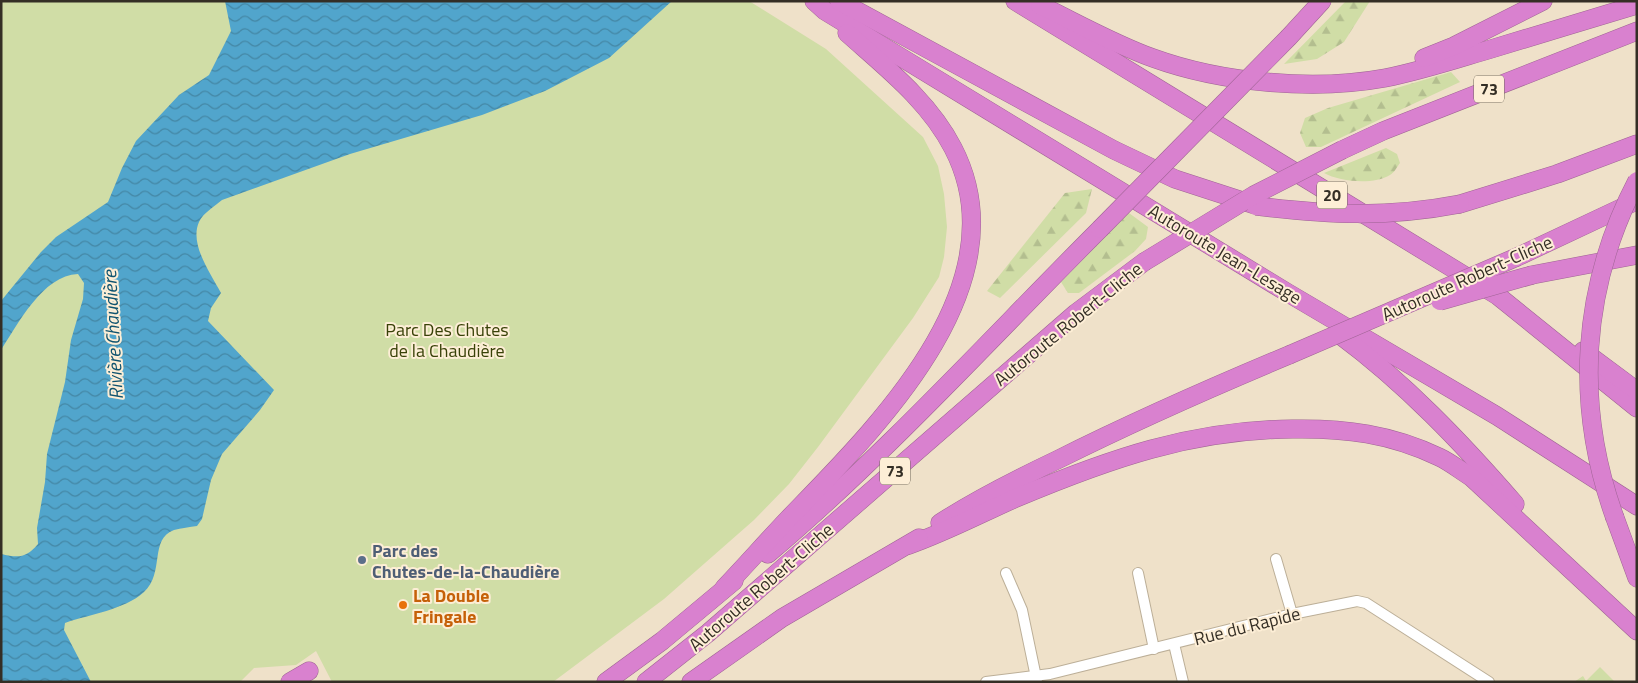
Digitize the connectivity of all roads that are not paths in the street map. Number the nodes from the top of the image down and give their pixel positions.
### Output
1 (1015, 1) edge
2 (1033, 1) edge
3 (1543, 1) edge
4 (826, 4) edge
5 (1320, 4) edge
6 (1637, 5) edge
7 (1637, 31) edge
8 (1305, 83) junction
9 (1637, 144) edge
10 (1637, 181) edge
11 (1637, 201) edge
12 (1637, 254) edge
13 (1288, 293) junction
14 (1498, 296) junction
15 (1363, 325) junction
16 (1637, 391) edge
17 (1637, 408) edge
18 (1637, 506) edge
19 (1615, 518) junction
20 (909, 544) junction
21 (1276, 559) dead end
22 (1637, 561) edge
23 (1006, 573) dead end
24 (1138, 573) dead end
25 (1637, 578) edge
26 (724, 588) junction
27 (1597, 593) junction
28 (1292, 614) junction
29 (1637, 631) edge
30 (1174, 644) junction
31 (1154, 649) junction
32 (309, 671) dead end
33 (1036, 679) edge
34 (290, 682) edge
35 (606, 682) edge
36 (646, 682) edge
37 (691, 682) edge
38 (986, 682) edge
39 (1183, 682) edge
40 (1490, 682) edge

1 - 14 highway, 20
2 - 8 highway
3 - 8 highway
4 - 9 highway, bridge
4 - 13 highway, Autoroute Jean-Lesage
4 - 26 highway
5 - 26 highway, bridge
6 - 8 highway
7 - 36 highway, Autoroute Robert-Cliche / 73, bridge
10 - 19 highway, bridge
11 - 15 highway, Autoroute Robert-Cliche, bridge
12 - 15 highway, bridge
13 - 18 highway, Autoroute Jean-Lesage
13 - 27 highway
14 - 16 highway
14 - 17 highway, 20
15 - 20 highway, Autoroute Robert-Cliche, bridge
19 - 22 highway
19 - 25 highway
20 - 27 highway
20 - 37 highway, Autoroute Robert-Cliche
21 - 28 street
23 - 33 street
24 - 31 street
26 - 35 highway
27 - 29 highway
28 - 30 street, Rue du Rapide
28 - 40 street, Rue du Rapide
30 - 31 street, Rue du Rapide
30 - 39 street
31 - 33 street, Rue du Rapide
32 - 34 highway
33 - 38 street, Rue du Rapide

